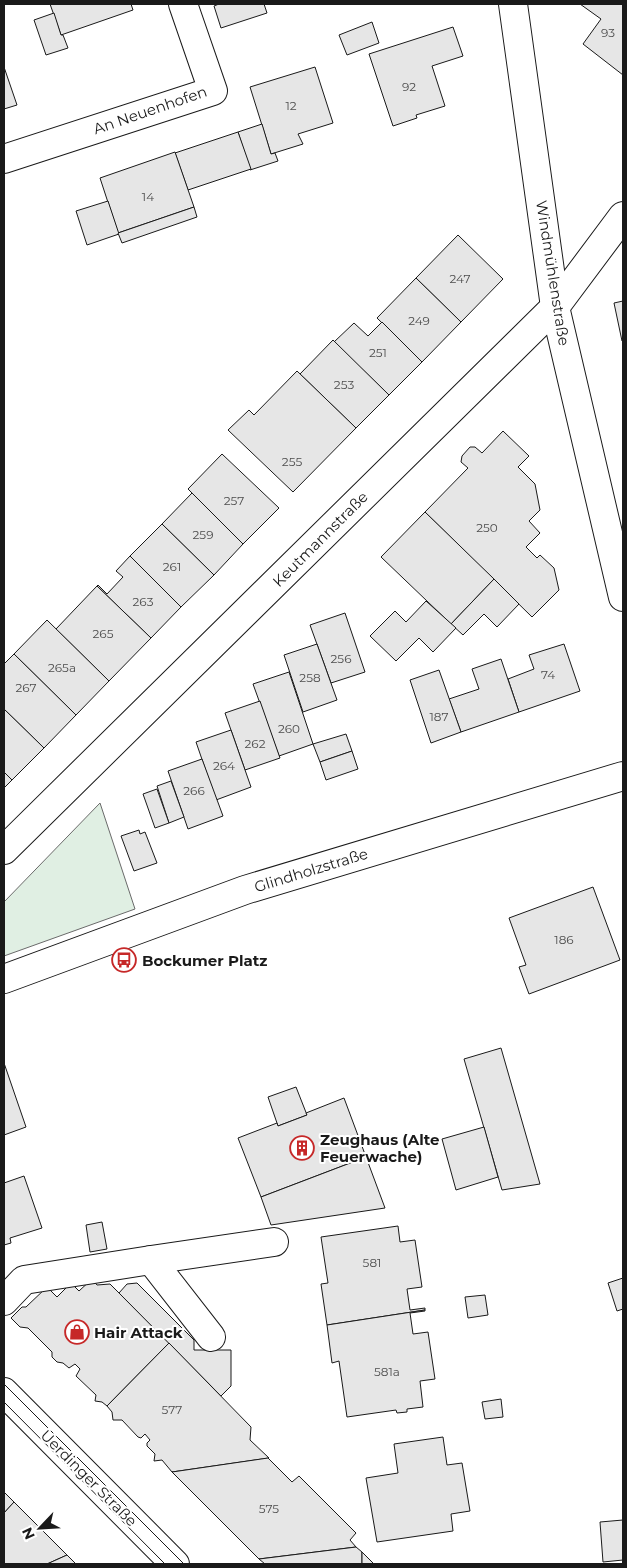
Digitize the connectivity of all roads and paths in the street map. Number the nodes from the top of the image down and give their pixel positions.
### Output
1 (184, 4) edge
2 (513, 4) edge
3 (4, 159) edge
4 (623, 216) edge
5 (555, 307) junction
6 (623, 597) edge
7 (623, 776) edge
8 (4, 850) edge
9 (4, 979) edge
10 (274, 1242) dead end
11 (151, 1260) junction
12 (4, 1301) edge
13 (211, 1337) dead end
14 (4, 1394) edge
15 (175, 1564) edge

1 - 3 street, An Neuenhofen
2 - 5 street, Windmühlenstraße
4 - 5 street, Keutmannstraße
5 - 6 street, Windmühlenstraße
5 - 8 street, Keutmannstraße
7 - 9 street, Glindholzstraße
10 - 11 street
11 - 12 street
11 - 13 street
14 - 15 street, Uerdinger Straße

